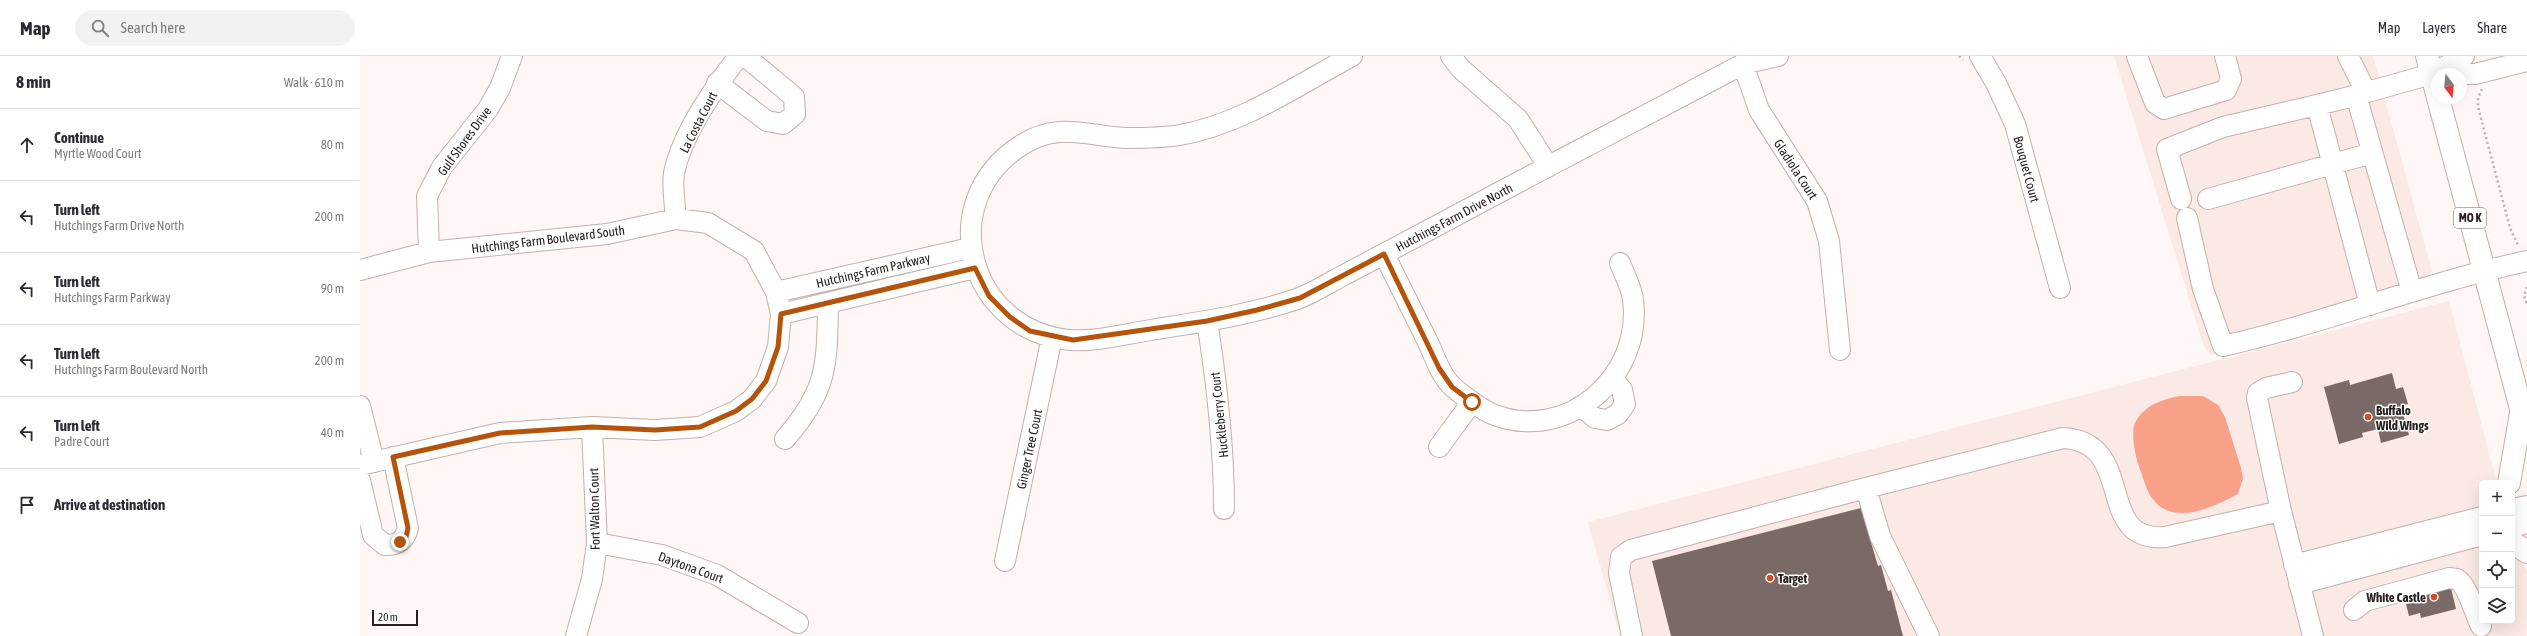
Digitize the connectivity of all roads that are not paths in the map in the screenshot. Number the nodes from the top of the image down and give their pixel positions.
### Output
1 (512, 56) edge
2 (739, 56) edge
3 (745, 56) edge
4 (1451, 56) edge
5 (1778, 56) edge
6 (1980, 56) edge
7 (2137, 56) edge
8 (2224, 56) edge
9 (2348, 56) edge
10 (2464, 56) edge
11 (1347, 57) edge
12 (2527, 61) edge
13 (1743, 64) junction
14 (2444, 68) edge
15 (2467, 74) edge
16 (2431, 75) edge
17 (717, 84) junction
18 (2361, 93) junction
19 (2440, 104) edge
20 (2317, 105) junction
21 (2372, 153) junction
22 (2332, 165) junction
23 (1548, 166) junction
24 (2181, 199) dead end
25 (2208, 199) dead end
26 (2187, 218) dead end
27 (676, 219) junction
28 (970, 248) junction
29 (429, 252) junction
30 (1384, 254) junction
31 (2526, 261) edge
32 (1620, 263) dead end
33 (975, 268) junction
34 (360, 270) edge
35 (2484, 271) junction
36 (2060, 288) dead end
37 (776, 292) junction
38 (2412, 292) junction
39 (828, 303) junction
40 (2370, 305) junction
41 (781, 314) junction
42 (1207, 321) junction
43 (1052, 337) junction
44 (1840, 350) dead end
45 (1613, 378) junction
46 (2292, 382) dead end
47 (1472, 402) junction
48 (360, 406) edge
49 (1581, 406) junction
50 (2525, 420) edge
51 (592, 427) junction
52 (785, 439) dead end
53 (1439, 447) dead end
54 (393, 457) junction
55 (367, 464) edge
56 (360, 480) edge
57 (2510, 480) edge
58 (1866, 488) junction
59 (2527, 506) edge
60 (2515, 508) edge
61 (1224, 509) dead end
62 (2281, 511) junction
63 (2527, 523) edge
64 (2515, 526) edge
65 (2479, 531) edge
66 (597, 543) junction
67 (2515, 544) edge
68 (2527, 552) edge
69 (1004, 561) dead end
70 (2297, 575) junction
71 (2354, 610) dead end
72 (798, 623) dead end
73 (2481, 626) dead end
74 (576, 636) edge
75 (1632, 636) edge
76 (1929, 636) edge
77 (2312, 636) edge

1 - 29 street, Gulf Shores Drive
2 - 17 street, La Costa Court
3 - 17 street
4 - 23 street
5 - 13 street, Hutchings Farm Drive North
6 - 36 street, Bouquet Court
7 - 8 street
9 - 18 street
10 - 14 street
11 - 28 street, Hutchings Farm Drive North
12 - 15 street
13 - 23 street, Hutchings Farm Drive North
13 - 44 street, Gladiola Court
16 - 18 street
17 - 27 street, La Costa Court
18 - 20 street
18 - 21 street
19 - 35 main road, MO K
20 - 22 street
20 - 24 street
21 - 22 street
21 - 38 street
22 - 25 street
22 - 40 street
23 - 30 street, Hutchings Farm Drive North
26 - 40 street
27 - 29 street, Hutchings Farm Boulevard South
27 - 37 street, Hutchings Farm Boulevard South
28 - 33 street, Hutchings Farm Drive North
28 - 37 street, Hutchings Farm Parkway
29 - 34 street, Hutchings Farm Boulevard South
30 - 42 street, Hutchings Farm Drive North
30 - 47 street
31 - 35 street
32 - 45 street
33 - 39 street, Hutchings Farm Parkway
33 - 43 street, Hutchings Farm Drive North
35 - 38 street
35 - 50 main road, MO K
37 - 41 street, Hutchings Farm Boulevard South
38 - 40 street
39 - 41 street, Hutchings Farm Parkway
39 - 52 street
41 - 51 street, Hutchings Farm Boulevard South
42 - 43 street, Hutchings Farm Drive North
42 - 61 street, Huckleberry Court
43 - 69 street, Ginger Tree Court
45 - 49 street
45 - 49 street
46 - 62 street
47 - 49 street
47 - 53 street
48 - 55 street
50 - 57 main road
51 - 54 street, Hutchings Farm Boulevard South
51 - 66 street, Fort Walton Court
54 - 55 street, Hutchings Farm Boulevard South
54 - 56 street
58 - 62 street
58 - 75 street
58 - 76 street
59 - 60 street
62 - 70 street
63 - 64 street
65 - 70 street
66 - 72 street, Daytona Court
66 - 74 street, Fort Walton Court
67 - 68 main road
70 - 77 street
71 - 73 street

